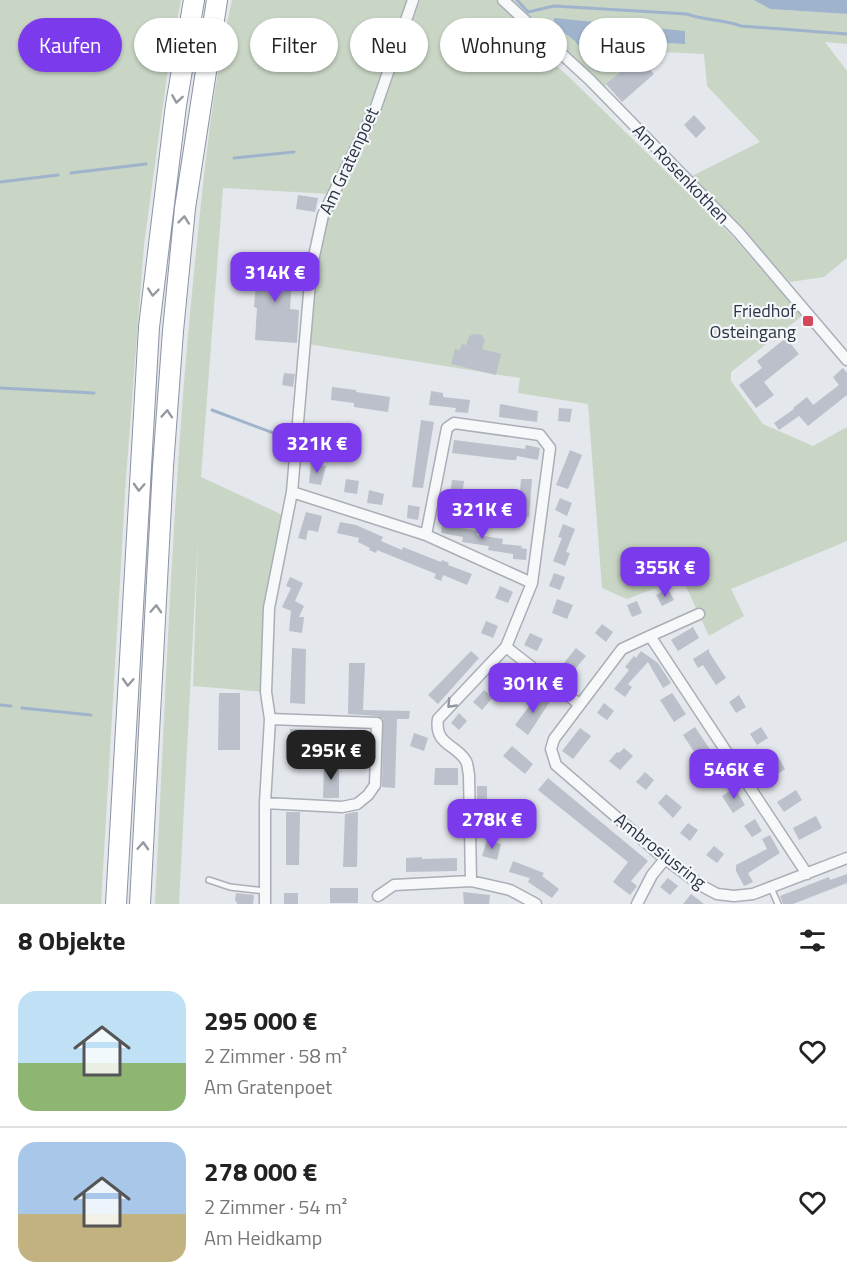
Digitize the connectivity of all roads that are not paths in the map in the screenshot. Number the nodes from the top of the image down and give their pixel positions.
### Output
1 (194, 0) edge
2 (217, 0) edge
3 (413, 0) edge
4 (503, 0) edge
5 (847, 360) edge
6 (292, 492) junction
7 (426, 535) junction
8 (532, 583) junction
9 (699, 614) dead end
10 (650, 636) junction
11 (506, 647) junction
12 (579, 705) junction
13 (270, 719) junction
14 (266, 803) junction
15 (847, 858) edge
16 (665, 859) junction
17 (807, 874) junction
18 (209, 880) dead end
19 (471, 881) junction
20 (771, 888) junction
21 (266, 891) junction
22 (378, 896) dead end
23 (116, 904) edge
24 (140, 904) edge
25 (266, 904) edge
26 (536, 904) edge
27 (637, 904) edge
28 (778, 904) edge

1 -> 23 highway
24 -> 2 highway
3 - 6 street, Am Gratenpoet
4 - 5 street, Am Rosenkothen
6 - 7 street
6 - 13 street, Am Gratenpoet
7 - 8 street
7 - 8 street
8 - 11 street
9 - 10 street, Ambrosiusring
10 - 12 street, Ambrosiusring
10 - 17 street
11 - 12 street
11 -> 19 street
12 - 16 street, Ambrosiusring
13 - 14 street, Am Gratenpoet
13 - 14 street
14 - 21 street, Am Gratenpoet
15 - 17 street, Ambrosiusring
16 - 20 street, Ambrosiusring
16 - 27 street
17 - 20 street, Ambrosiusring
18 - 21 lane
19 - 22 street
19 - 26 street
20 - 28 lane
21 - 25 street, Am Gratenpoet

